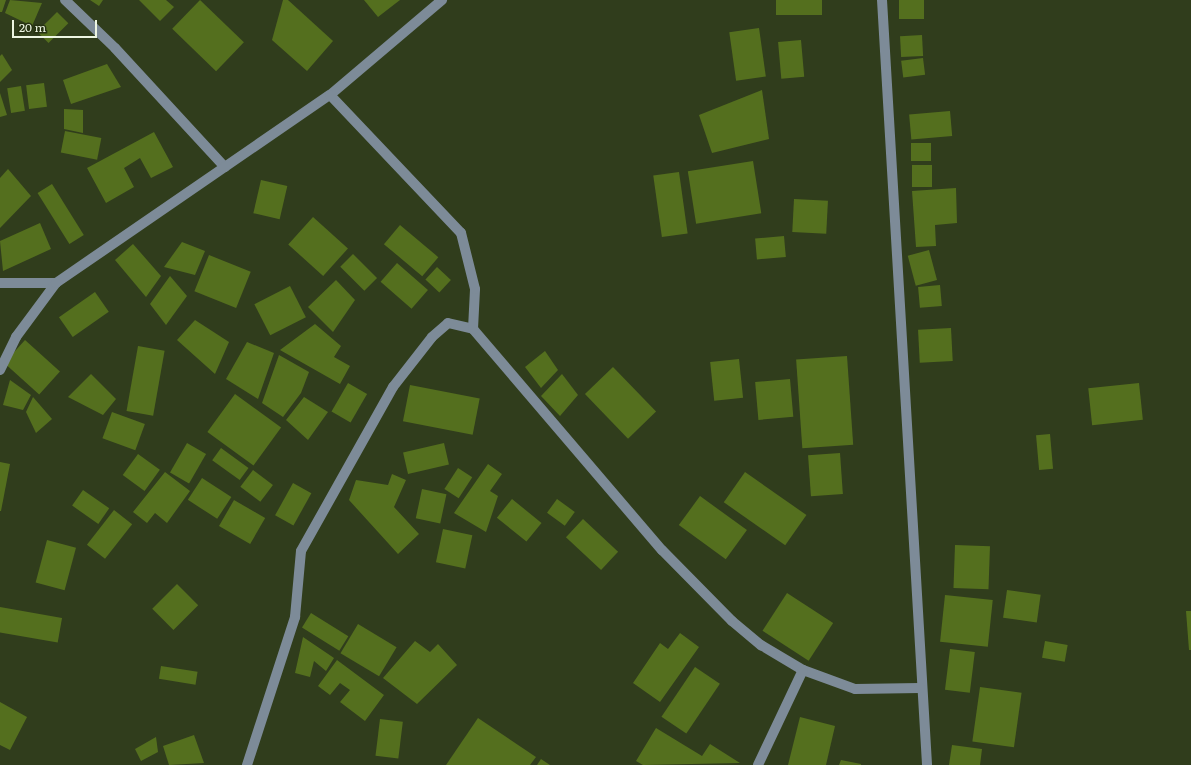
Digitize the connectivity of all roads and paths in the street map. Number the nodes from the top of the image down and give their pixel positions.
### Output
1 (64, 0) edge
2 (442, 0) edge
3 (882, 0) edge
4 (330, 95) junction
5 (225, 167) junction
6 (56, 283) junction
7 (0, 284) edge
8 (473, 329) junction
9 (0, 370) edge
10 (803, 670) junction
11 (920, 688) junction
12 (248, 765) edge
13 (758, 765) edge
14 (927, 765) edge

1 - 5 street
2 - 4 street
3 - 11 street
4 - 5 street
4 - 8 street
5 - 6 street
6 - 7 street
6 - 9 street
8 - 10 street
8 - 12 street
10 - 11 street
10 - 13 street
11 - 14 street

